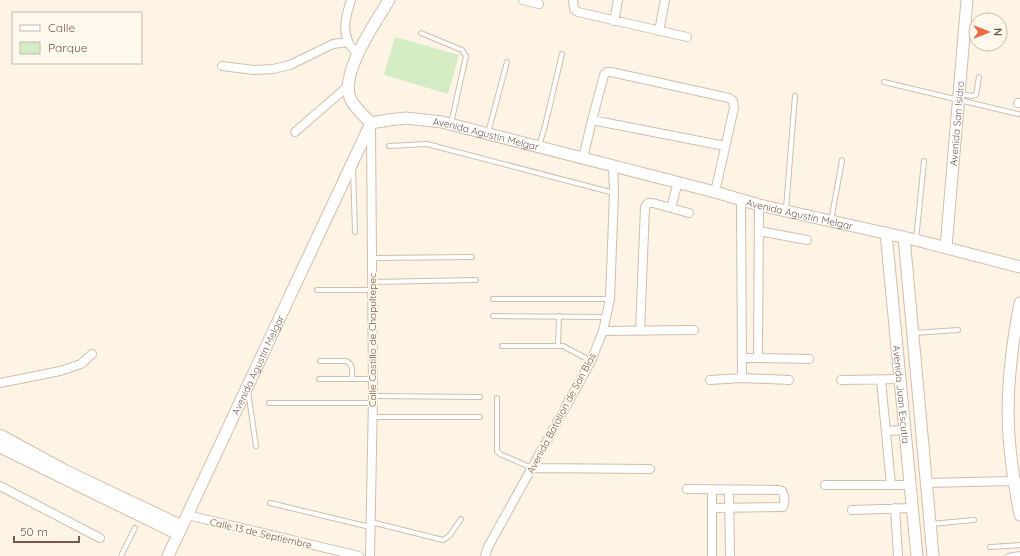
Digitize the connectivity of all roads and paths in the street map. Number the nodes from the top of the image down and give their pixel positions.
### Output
1 (351, 0) edge
2 (389, 0) edge
3 (523, 0) edge
4 (573, 0) edge
5 (618, 0) edge
6 (665, 0) edge
7 (967, 0) edge
8 (538, 4) dead end
9 (614, 21) junction
10 (659, 31) junction
11 (421, 33) dead end
12 (687, 37) dead end
13 (348, 42) junction
14 (357, 54) junction
15 (562, 54) dead end
16 (507, 62) dead end
17 (222, 66) dead end
18 (979, 77) dead end
19 (884, 82) dead end
20 (348, 87) junction
21 (795, 96) dead end
22 (959, 96) junction
23 (1018, 114) dead end
24 (592, 120) junction
25 (371, 123) junction
26 (451, 124) junction
27 (295, 132) dead end
28 (488, 133) junction
29 (389, 146) dead end
30 (539, 146) junction
31 (725, 146) junction
32 (583, 158) junction
33 (842, 160) dead end
34 (924, 161) dead end
35 (353, 163) junction
36 (613, 165) junction
37 (678, 182) junction
38 (716, 192) junction
39 (614, 193) junction
40 (741, 199) junction
41 (759, 205) junction
42 (671, 208) junction
43 (786, 211) junction
44 (689, 214) dead end
45 (831, 221) junction
46 (759, 231) junction
47 (355, 232) dead end
48 (886, 234) junction
49 (904, 237) junction
50 (807, 240) dead end
51 (916, 240) junction
52 (946, 247) junction
53 (472, 257) dead end
54 (372, 258) junction
55 (1020, 267) edge
56 (476, 280) dead end
57 (372, 286) junction
58 (317, 290) dead end
59 (493, 299) dead end
60 (610, 299) junction
61 (1020, 303) edge
62 (493, 316) dead end
63 (559, 316) junction
64 (606, 317) junction
65 (694, 330) dead end
66 (958, 330) dead end
67 (603, 331) junction
68 (640, 331) junction
69 (913, 333) junction
70 (1017, 334) edge
71 (502, 346) dead end
72 (558, 346) junction
73 (92, 354) dead end
74 (742, 358) junction
75 (758, 358) junction
76 (809, 358) dead end
77 (320, 361) dead end
78 (591, 361) junction
79 (373, 378) junction
80 (742, 378) junction
81 (319, 379) dead end
82 (352, 379) junction
83 (900, 379) junction
84 (710, 380) dead end
85 (788, 380) dead end
86 (840, 380) dead end
87 (880, 380) junction
88 (0, 383) edge
89 (248, 387) junction
90 (480, 397) dead end
91 (497, 398) dead end
92 (373, 400) junction
93 (269, 403) dead end
94 (373, 417) junction
95 (480, 417) dead end
96 (905, 430) junction
97 (886, 431) junction
98 (0, 435) edge
99 (256, 446) dead end
100 (0, 448) edge
101 (532, 468) junction
102 (650, 469) dead end
103 (64, 475) junction
104 (1017, 482) edge
105 (926, 484) junction
106 (825, 485) dead end
107 (891, 485) junction
108 (910, 485) junction
109 (0, 486) edge
110 (687, 489) dead end
111 (712, 490) junction
112 (729, 490) junction
113 (270, 503) dead end
114 (712, 508) junction
115 (729, 508) junction
116 (895, 508) junction
117 (912, 508) junction
118 (852, 510) dead end
119 (188, 515) junction
120 (1020, 515) edge
121 (461, 519) dead end
122 (974, 520) dead end
123 (930, 524) junction
124 (371, 525) junction
125 (135, 528) dead end
126 (180, 530) junction
127 (100, 538) dead end
128 (1020, 545) edge
129 (990, 547) dead end
130 (1020, 554) edge
131 (121, 556) edge
132 (168, 556) edge
133 (359, 556) edge
134 (370, 556) edge
135 (485, 556) edge
136 (712, 556) edge
137 (730, 556) edge
138 (898, 556) edge
139 (917, 556) edge
140 (933, 556) edge
141 (1008, 556) edge

1 - 13 street
2 - 14 main road
3 - 8 street
4 - 9 street
5 - 9 street
6 - 10 street
7 - 22 main road, Avenida San Isidro
9 - 10 street
10 - 12 street
11 - 26 lane
13 - 14 street
13 - 17 street
14 - 20 main road
15 - 30 lane
16 - 28 lane
18 - 22 lane
19 - 22 lane
20 - 25 main road
20 - 27 street
21 - 43 lane
22 - 23 lane
22 - 52 main road, Avenida San Isidro
24 - 31 street
24 - 31 street
24 - 32 street
25 - 26 main road, Avenida Agustín Melgar
25 - 35 main road, Avenida Agustín Melgar
25 - 54 street, Calle Castillo de Chapultepec
26 - 28 main road, Avenida Agustín Melgar
28 - 30 main road, Avenida Agustín Melgar
29 - 39 lane
30 - 32 main road, Avenida Agustín Melgar
31 - 38 street
32 - 36 main road, Avenida Agustín Melgar
33 - 45 lane
34 - 51 lane
35 - 47 lane
35 - 89 main road, Avenida Agustín Melgar
36 - 37 main road, Avenida Agustín Melgar
36 - 39 street, Avenida Batallón de San Blas
37 - 38 main road, Avenida Agustín Melgar
37 - 42 street
38 - 40 main road, Avenida Agustín Melgar
39 - 60 street, Avenida Batallón de San Blas
40 - 41 main road, Avenida Agustín Melgar
40 - 74 street
41 - 43 main road, Avenida Agustín Melgar
41 - 46 street
42 - 44 street
42 - 68 street
43 - 45 main road, Avenida Agustín Melgar
45 - 48 main road, Avenida Agustín Melgar
46 - 50 street
46 - 75 street
48 - 49 main road, Avenida Agustín Melgar
48 - 83 main road, Avenida Juan Escutia
49 - 51 main road, Avenida Agustín Melgar
49 - 69 main road, Avenida Juan Escutia
51 - 52 main road, Avenida Agustín Melgar
52 - 55 main road, Avenida Agustín Melgar
53 - 54 lane
54 - 57 street, Calle Castillo de Chapultepec
56 - 57 lane
57 - 58 lane
57 - 79 street, Calle Castillo de Chapultepec
59 - 60 lane
60 - 64 street, Avenida Batallón de San Blas
61 - 70 main road
62 - 63 lane
63 - 64 lane
63 - 72 lane
64 - 67 street, Avenida Batallón de San Blas
65 - 68 street
66 - 69 lane
67 - 68 street
67 - 78 street, Avenida Batallón de San Blas
69 - 105 main road, Avenida Juan Escutia
70 - 104 main road
71 - 72 lane
72 - 78 lane
73 - 88 street
74 - 75 street
74 - 80 street
75 - 76 street
77 - 82 lane
78 - 101 street, Avenida Batallón de San Blas
79 - 82 lane
79 - 92 street, Calle Castillo de Chapultepec
80 - 84 street
80 - 85 street
81 - 82 lane
83 - 87 street
83 - 96 main road, Avenida Juan Escutia
86 - 87 street
87 - 97 street
89 - 99 lane
89 - 119 main road, Avenida Agustín Melgar
90 - 92 lane
91 - 101 lane
92 - 93 lane
92 - 94 street, Calle Castillo de Chapultepec
94 - 95 lane
94 - 124 street, Calle Castillo de Chapultepec
96 - 97 street
96 - 108 main road, Avenida Juan Escutia
97 - 107 street
98 - 103 main road
100 - 103 main road
101 - 102 street
101 - 135 street, Avenida Batallón de San Blas
103 - 126 main road
104 - 105 street
104 - 120 main road
105 - 123 main road, Avenida Juan Escutia
106 - 107 street
107 - 108 street
108 - 117 main road, Avenida Juan Escutia
109 - 127 street
110 - 111 street
111 - 112 street
111 - 114 street
112 - 115 street
112 - 115 street
113 - 124 lane
114 - 115 street
114 - 136 street
115 - 137 street
116 - 117 street
116 - 118 street
116 - 138 street
117 - 139 main road, Avenida Juan Escutia
119 - 126 main road, Avenida Agustín Melgar
119 - 133 street, Calle 13 de Septiembre
121 - 124 lane
122 - 123 lane
123 - 140 main road, Avenida Juan Escutia
124 - 134 street, Calle Castillo de Chapultepec
125 - 131 lane
126 - 132 main road, Avenida Agustín Melgar
128 - 129 lane
130 - 141 lane

